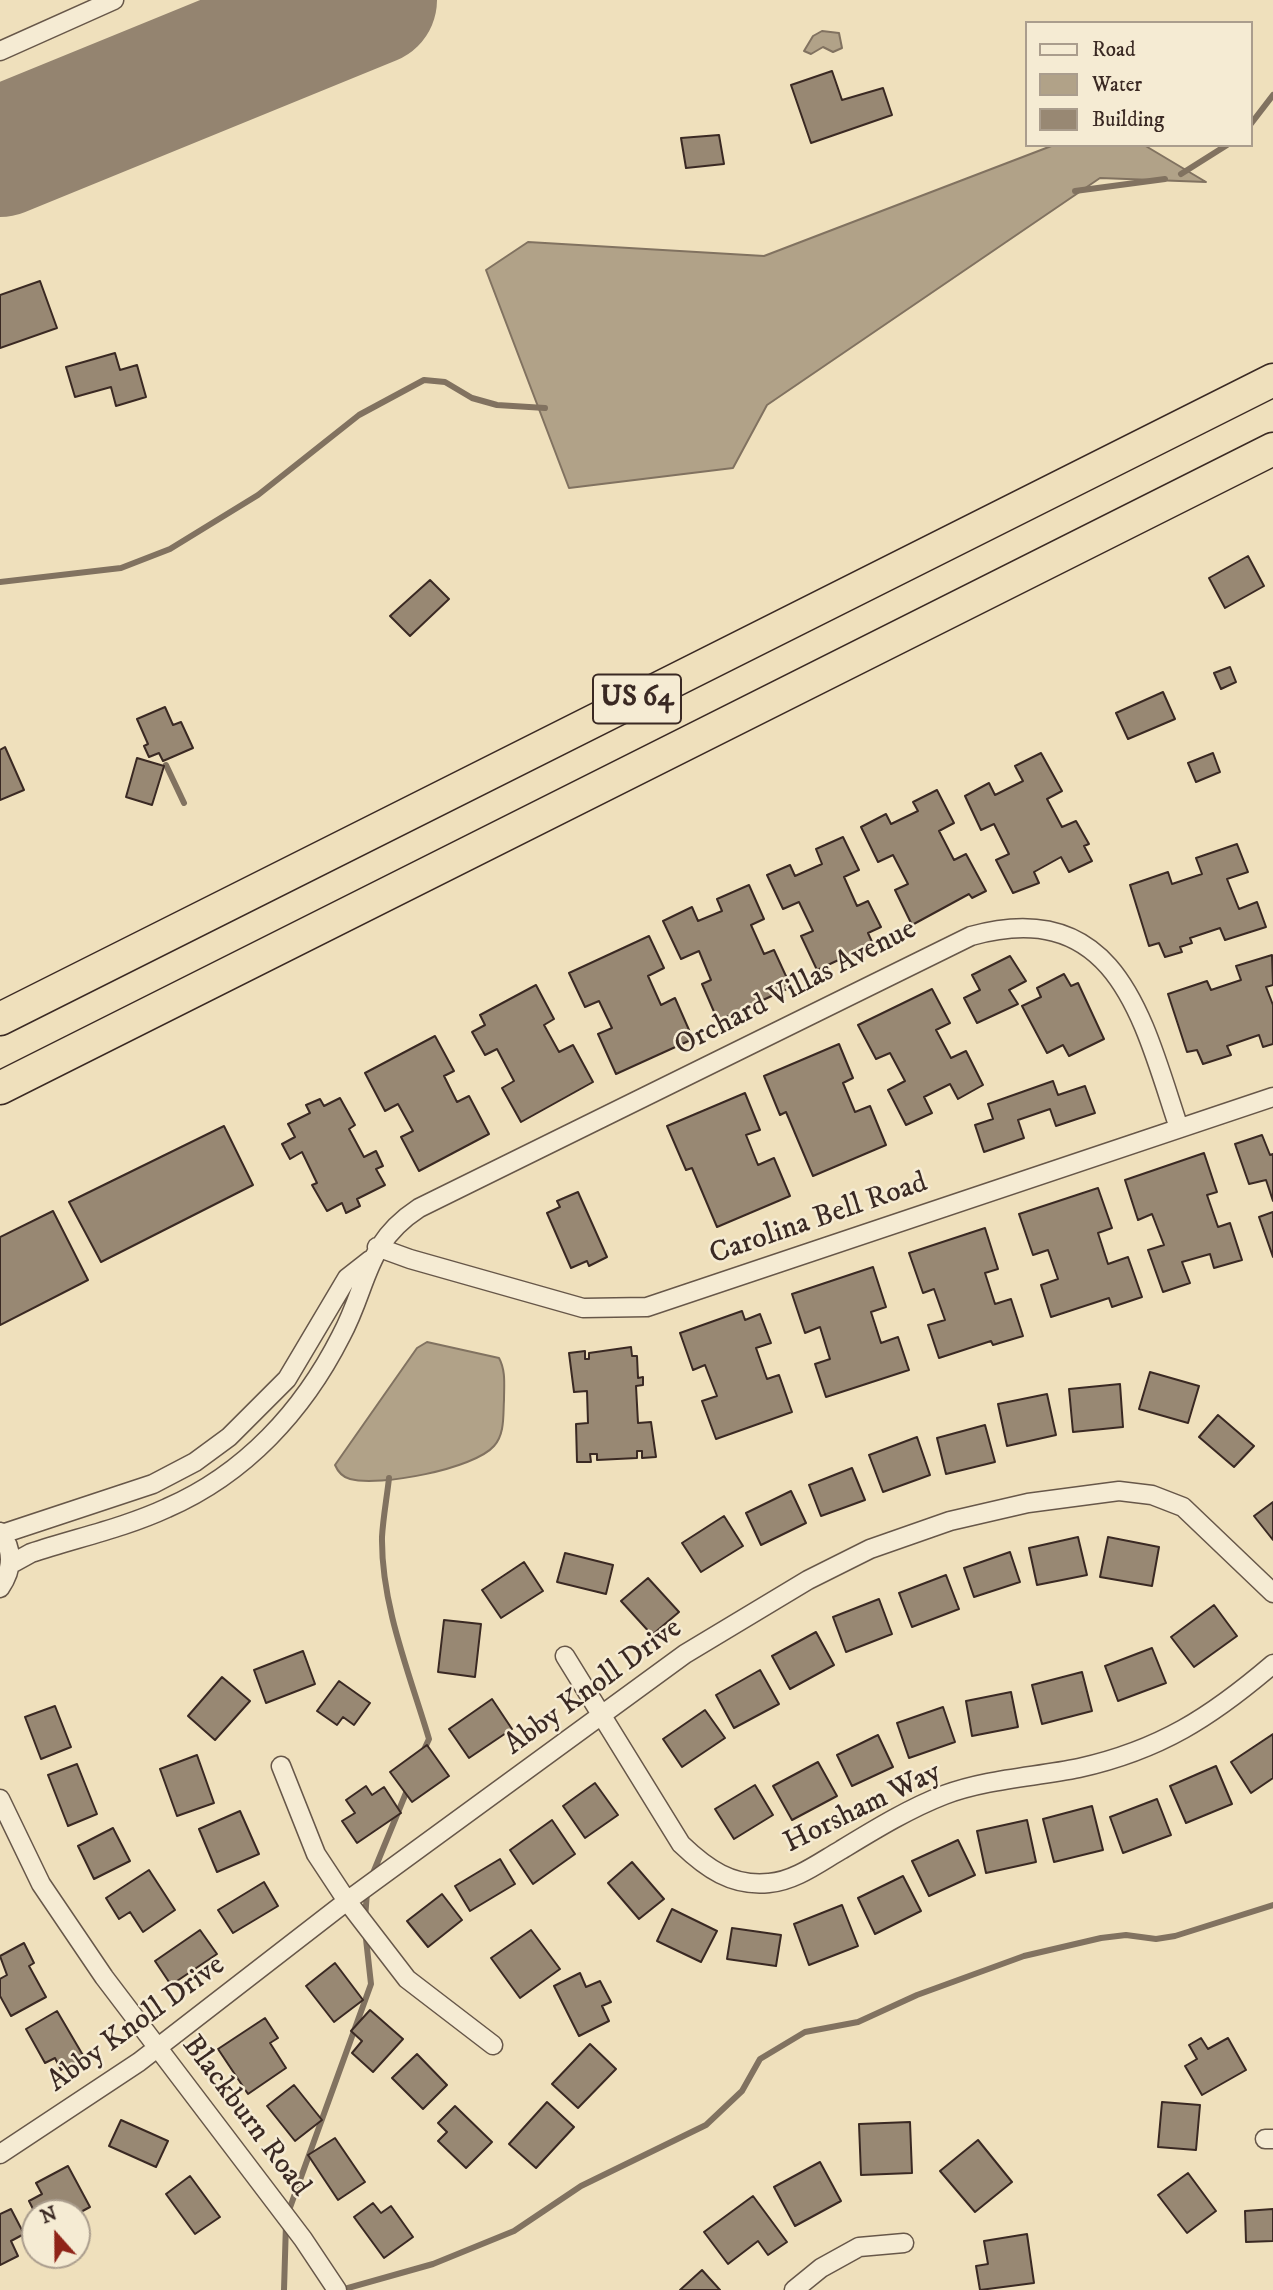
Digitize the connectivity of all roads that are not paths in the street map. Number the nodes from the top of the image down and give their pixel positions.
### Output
1 (114, 0) edge
2 (0, 51) edge
3 (1273, 380) edge
4 (1273, 449) edge
5 (456, 858) junction
6 (0, 1019) edge
7 (0, 1088) edge
8 (1273, 1097) edge
9 (0, 1112) edge
10 (1179, 1128) junction
11 (374, 1253) junction
12 (257, 1412) junction
13 (278, 1430) junction
14 (1, 1533) edge
15 (11, 1564) junction
16 (0, 1588) edge
17 (1273, 1593) edge
18 (565, 1656) dead end
19 (1273, 1664) edge
20 (602, 1717) junction
21 (281, 1766) dead end
22 (0, 1799) edge
23 (347, 1901) junction
24 (493, 2045) dead end
25 (158, 2048) junction
26 (0, 2154) edge
27 (904, 2243) dead end
28 (337, 2290) edge
29 (794, 2290) edge

1 - 2 street
3 - 6 highway, US 64
4 - 5 highway, US 64
5 - 7 highway, US 64
5 - 9 highway
8 - 10 street, Carolina Bell Road
10 - 11 street, Carolina Bell Road
10 - 11 street, Orchard Villas Avenue
11 - 12 street, Orchard Villas Avenue
11 - 13 street, Orchard Villas Avenue
12 - 13 street
12 - 14 street, Orchard Villas Avenue
13 - 15 street, Orchard Villas Avenue
14 - 15 street
15 - 16 street
17 - 20 street, Abby Knoll Drive
18 - 20 street, Horsham Way
19 - 20 street, Horsham Way
20 - 23 street, Abby Knoll Drive
21 - 23 street
22 - 25 street, Blackburn Road
23 - 24 street
23 - 25 street, Abby Knoll Drive
25 - 26 street, Abby Knoll Drive
25 - 28 street, Blackburn Road
27 - 29 street

